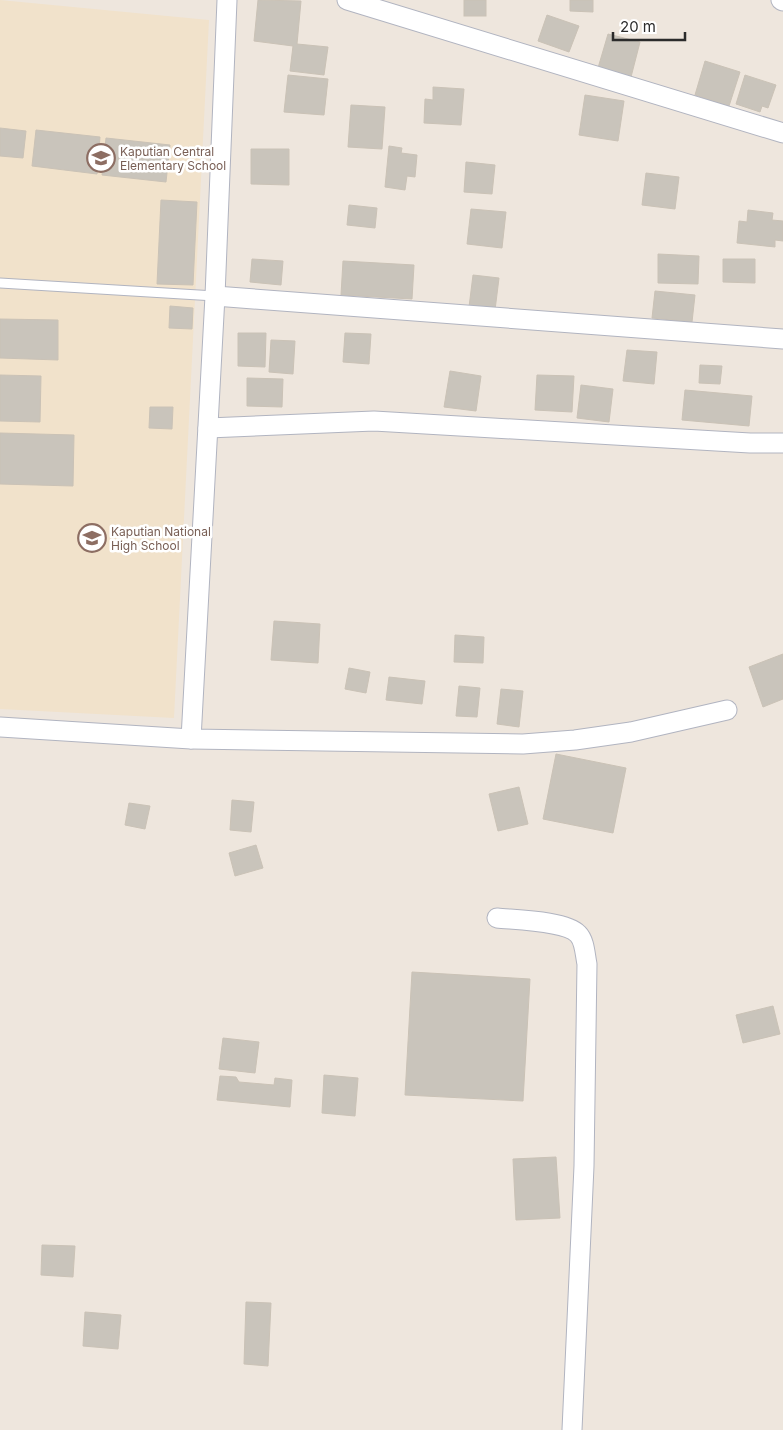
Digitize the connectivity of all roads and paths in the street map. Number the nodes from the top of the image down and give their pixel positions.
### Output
1 (227, 0) edge
2 (347, 0) edge
3 (783, 133) edge
4 (0, 283) edge
5 (215, 296) junction
6 (783, 339) edge
7 (208, 428) junction
8 (783, 443) edge
9 (727, 710) dead end
10 (0, 727) edge
11 (191, 739) junction
12 (497, 918) dead end
13 (572, 1430) edge

1 - 5 street
2 - 3 street
4 - 5 lane
5 - 6 street
5 - 7 street
7 - 8 street
7 - 11 street
9 - 11 street
10 - 11 street
12 - 13 street

